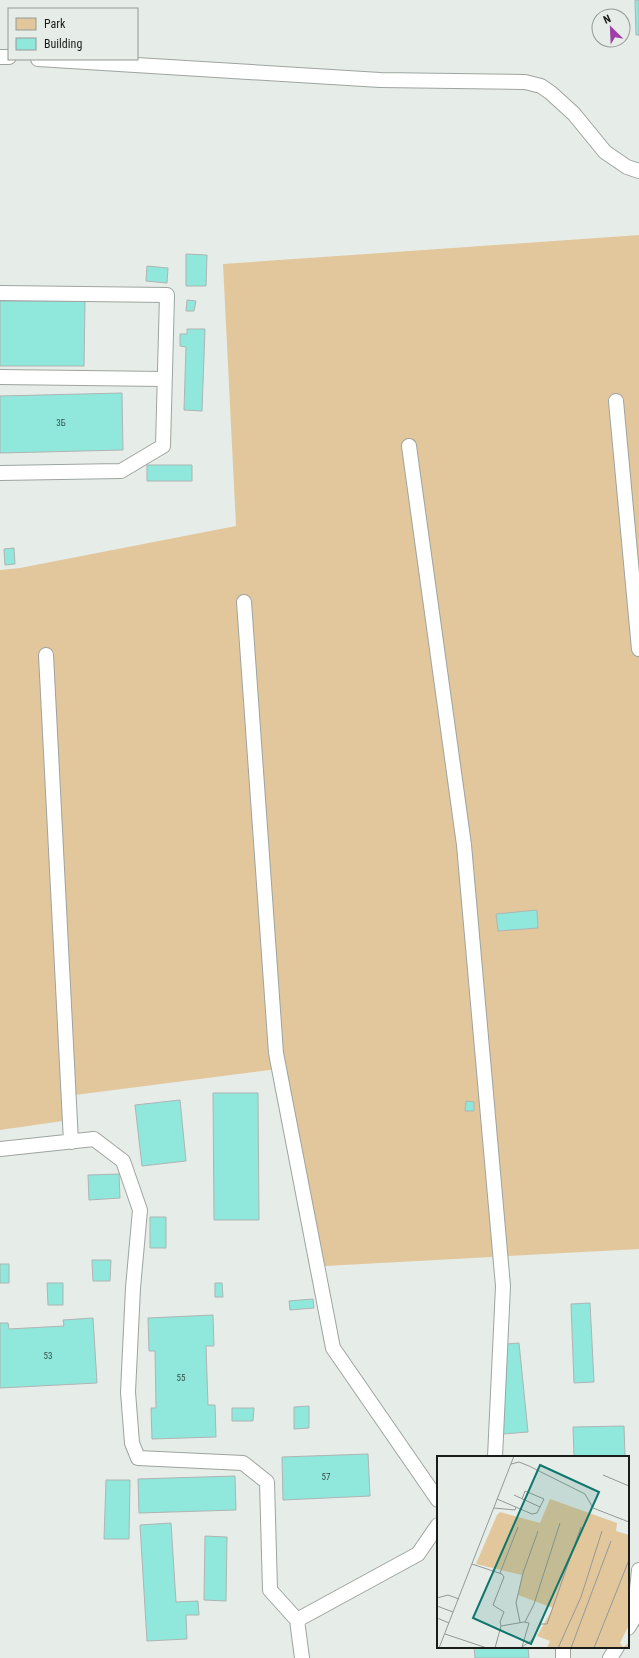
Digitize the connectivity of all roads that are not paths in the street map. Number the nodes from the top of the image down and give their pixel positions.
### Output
1 (54, 60) edge
2 (639, 171) edge
3 (0, 293) edge
4 (0, 377) edge
5 (164, 379) junction
6 (616, 401) dead end
7 (408, 446) dead end
8 (0, 473) edge
9 (244, 602) dead end
10 (639, 649) edge
11 (46, 655) dead end
12 (71, 1142) junction
13 (0, 1149) edge
14 (495, 1456) edge
15 (437, 1499) edge
16 (437, 1526) edge
17 (639, 1570) edge
18 (297, 1620) junction
19 (629, 1626) edge
20 (616, 1648) edge
21 (302, 1658) edge
22 (610, 1658) edge

1 - 2 lane
3 - 5 lane
4 - 5 lane
5 - 8 lane
6 - 10 lane
7 - 14 lane
9 - 15 lane
11 - 12 lane
12 - 13 lane
12 - 18 lane
16 - 18 lane
17 - 19 lane
18 - 21 lane
20 - 22 lane

